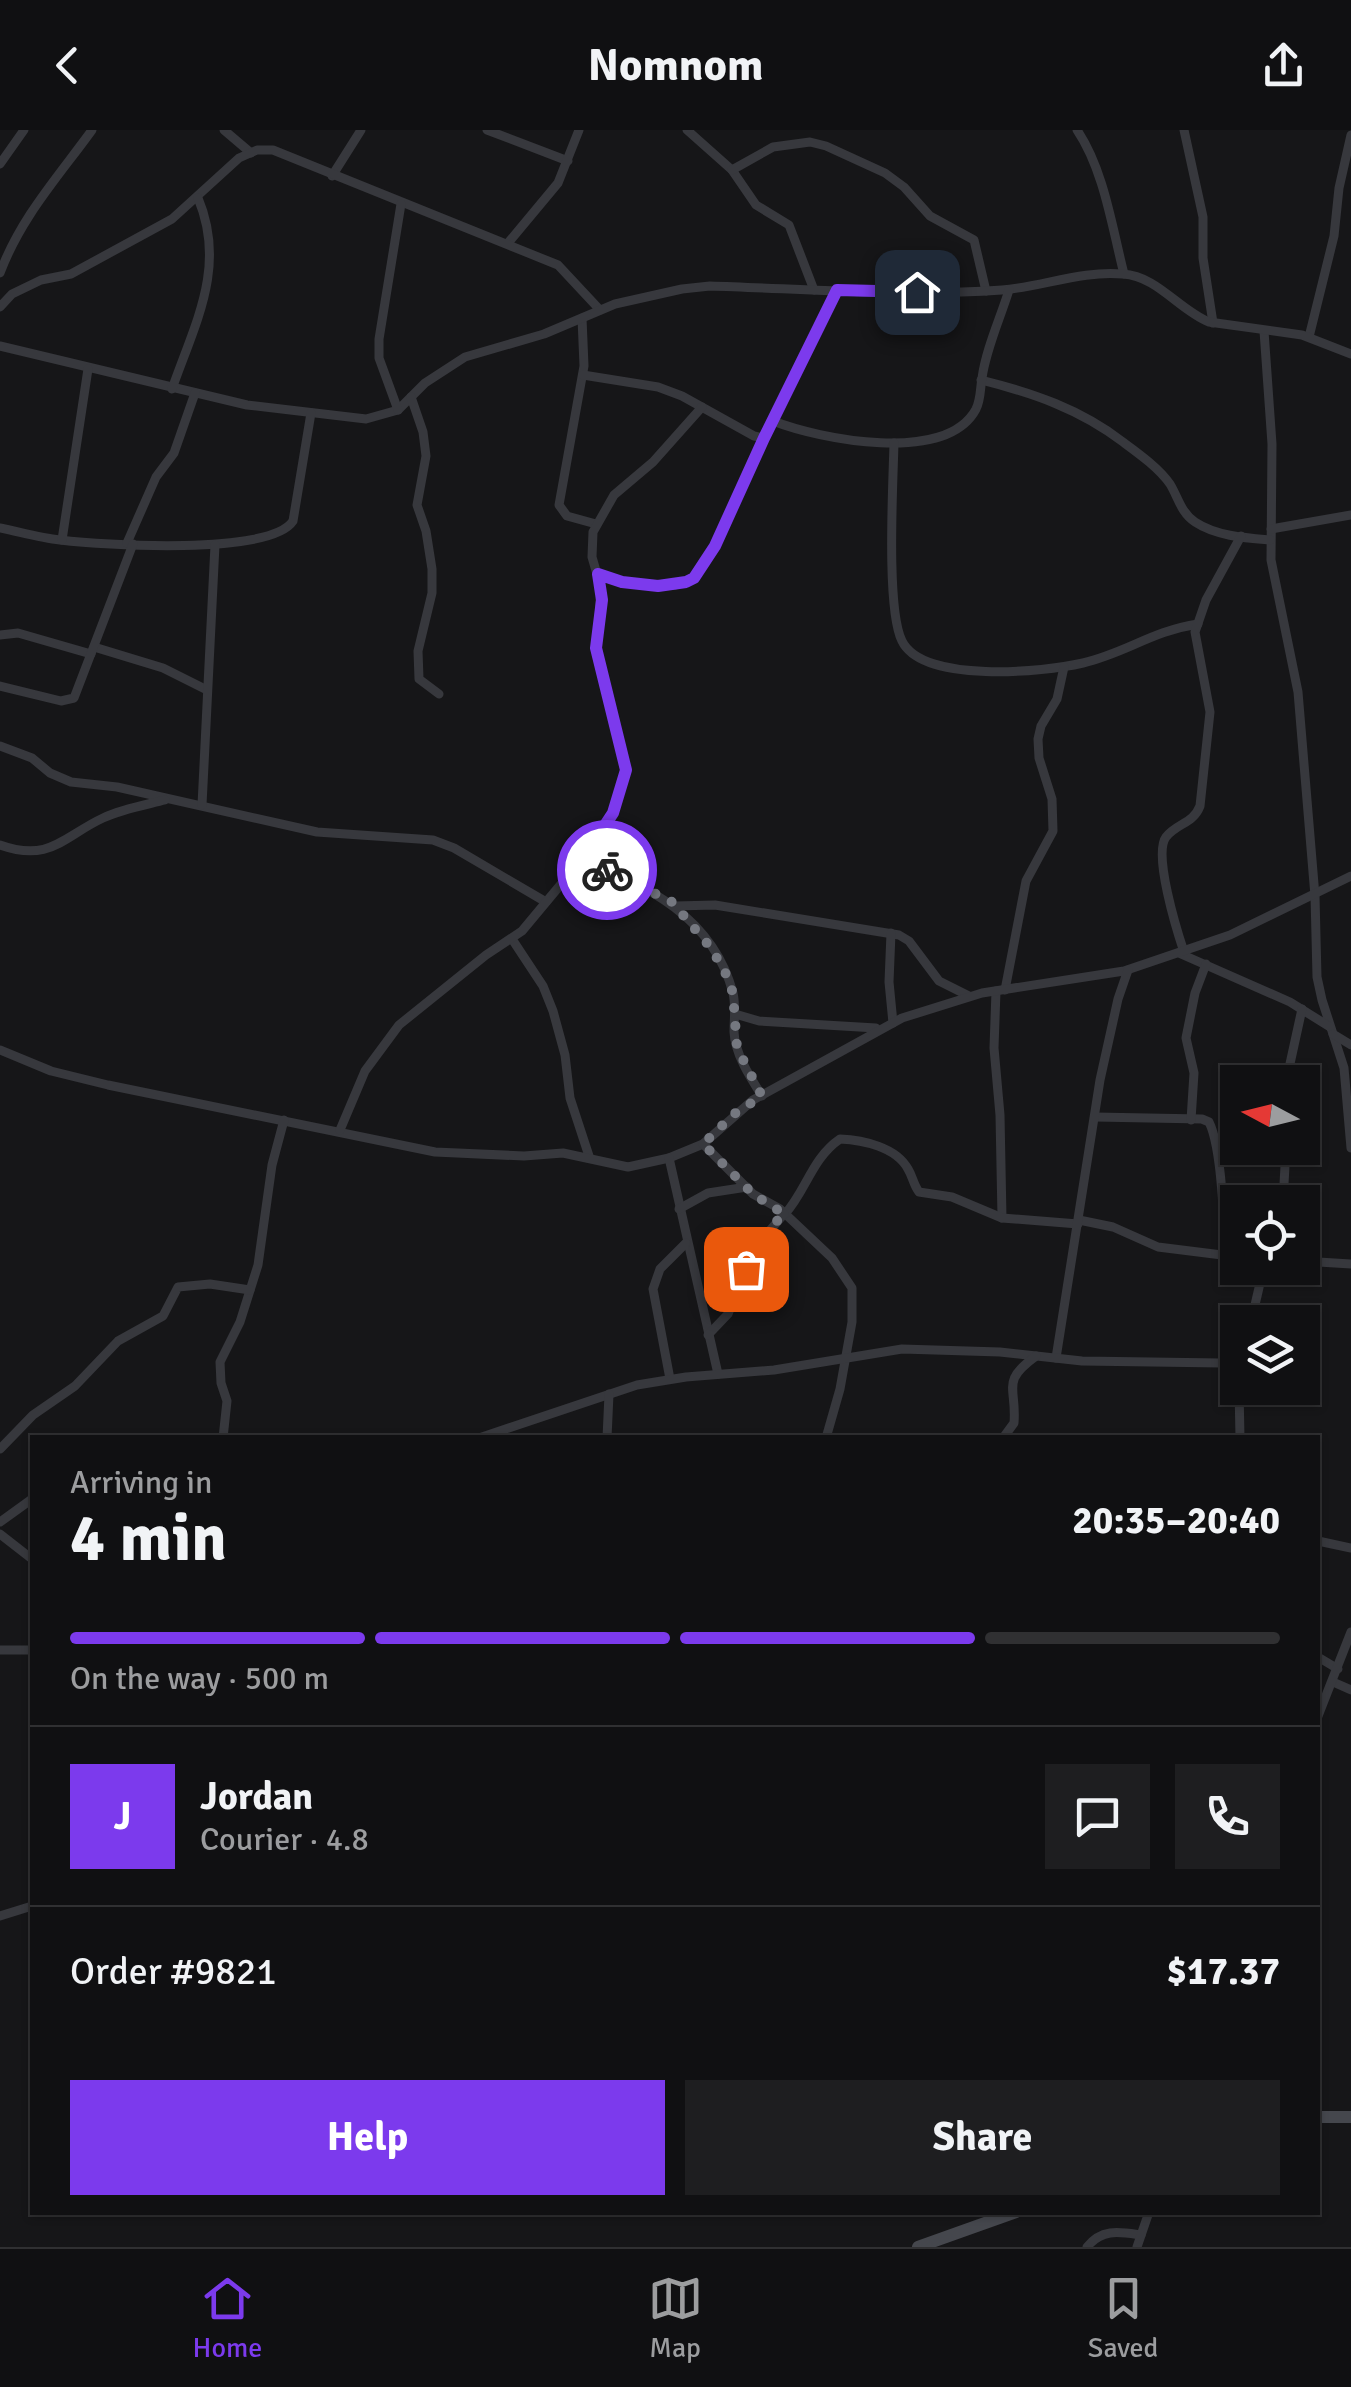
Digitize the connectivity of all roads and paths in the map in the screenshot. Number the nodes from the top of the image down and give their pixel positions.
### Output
1 (24, 130) edge
2 (92, 130) edge
3 (224, 130) edge
4 (360, 130) edge
5 (487, 130) edge
6 (579, 130) edge
7 (687, 130) edge
8 (1077, 130) edge
9 (1184, 130) edge
10 (1351, 135) edge
11 (251, 153) junction
12 (568, 161) junction
13 (0, 164) edge
14 (732, 170) junction
15 (332, 176) junction
16 (198, 198) junction
17 (401, 204) junction
18 (508, 243) junction
19 (0, 273) edge
20 (1124, 274) junction
21 (814, 290) junction
22 (837, 290) junction
23 (1009, 290) junction
24 (986, 291) junction
25 (0, 307) edge
26 (600, 310) junction
27 (582, 318) junction
28 (1213, 323) junction
29 (1264, 331) junction
30 (1309, 337) junction
31 (0, 346) edge
32 (1351, 354) edge
33 (88, 369) junction
34 (583, 375) junction
35 (981, 380) junction
36 (172, 388) junction
37 (195, 394) junction
38 (411, 398) junction
39 (702, 407) junction
40 (398, 410) junction
41 (311, 413) junction
42 (773, 421) junction
43 (764, 438) junction
44 (894, 444) junction
45 (1351, 515) edge
46 (596, 524) junction
47 (0, 528) edge
48 (1270, 535) junction
49 (1241, 536) junction
50 (62, 540) junction
51 (130, 543) junction
52 (214, 545) junction
53 (598, 574) junction
54 (1198, 624) junction
55 (0, 634) edge
56 (93, 651) junction
57 (1064, 667) junction
58 (0, 686) edge
59 (206, 690) junction
60 (439, 694) dead end
61 (0, 746) edge
62 (168, 799) junction
63 (202, 806) junction
64 (0, 845) edge
65 (582, 860) junction
66 (1351, 876) edge
67 (1315, 896) junction
68 (546, 902) junction
69 (676, 906) junction
70 (892, 933) junction
71 (512, 939) junction
72 (1182, 952) junction
73 (1206, 964) junction
74 (1128, 970) junction
75 (1001, 991) junction
76 (970, 997) junction
77 (1302, 1009) junction
78 (735, 1014) junction
79 (893, 1022) junction
80 (880, 1029) junction
81 (1332, 1030) junction
82 (1351, 1045) edge
83 (0, 1050) edge
84 (1290, 1065) edge
85 (762, 1096) junction
86 (1094, 1117) junction
87 (284, 1120) junction
88 (1191, 1120) junction
89 (340, 1130) junction
90 (703, 1144) junction
91 (1351, 1148) edge
92 (589, 1156) junction
93 (669, 1158) junction
94 (747, 1188) junction
95 (1220, 1191) edge
96 (679, 1209) junction
97 (784, 1214) junction
98 (1002, 1218) junction
99 (1078, 1222) junction
100 (686, 1243) junction
101 (1220, 1254) edge
102 (1320, 1262) edge
103 (1351, 1264) edge
104 (250, 1290) junction
105 (708, 1336) junction
106 (1036, 1356) junction
107 (846, 1358) junction
108 (1056, 1358) junction
109 (1220, 1362) edge
110 (718, 1374) junction
111 (670, 1379) junction
112 (610, 1394) junction
113 (1239, 1405) edge
114 (222, 1435) edge
115 (488, 1435) edge
116 (607, 1435) edge
117 (827, 1435) edge
118 (1005, 1435) edge
119 (1240, 1435) edge
120 (0, 1450) edge
121 (30, 1500) edge
122 (0, 1522) edge
123 (0, 1534) edge
124 (1320, 1541) edge
125 (1351, 1548) edge
126 (30, 1558) edge
127 (1351, 1632) edge
128 (0, 1650) edge
129 (30, 1650) edge
130 (1320, 1658) edge
131 (1338, 1669) junction
132 (1334, 1682) junction
133 (1351, 1690) edge
134 (1320, 1712) edge
135 (30, 1907) edge
136 (0, 1916) edge
137 (1320, 2117) edge
138 (1351, 2117) edge
139 (1008, 2215) edge
140 (1149, 2215) edge
141 (1142, 2235) junction
142 (918, 2247) edge
143 (1087, 2247) edge
144 (1137, 2247) edge

1 - 13 street
2 - 19 street
3 - 11 street
4 - 15 street
5 - 12 street
6 - 12 street
7 - 14 street
8 - 20 street
9 - 28 street
10 - 30 street
11 - 15 street
11 - 16 street
12 - 18 street
14 - 21 street
14 - 24 street
15 - 17 street
16 - 25 street
16 - 36 street
17 - 18 street
17 - 40 street
18 - 26 street
20 - 23 street
20 - 28 street
21 - 22 street
21 - 26 street
22 - 24 street
22 - 42 street
23 - 24 street
23 - 35 street
26 - 27 street
27 - 34 street
27 - 38 street
28 - 29 street
29 - 30 street
29 - 48 street
30 - 32 street
31 - 33 street
33 - 36 street
33 - 50 street
34 - 39 street
34 - 46 street
35 - 44 street
35 - 49 street
36 - 37 street
37 - 41 street
37 - 51 street
38 - 40 street
38 - 60 street
39 - 43 street
39 - 46 street
40 - 41 street
41 - 52 street
42 - 43 street
42 - 44 street
43 - 53 street
44 - 57 street
45 - 48 street
46 - 53 street
47 - 50 street
48 - 49 street
48 - 67 street
49 - 54 street
50 - 51 street
51 - 52 street
51 - 56 street
52 - 59 street
53 - 65 street
54 - 57 street
54 - 72 street
55 - 56 street
56 - 58 street
56 - 59 street
57 - 75 street
59 - 63 street
61 - 62 street
62 - 63 street
62 - 64 street
63 - 68 street
65 - 68 street
65 - 69 street
66 - 67 street
67 - 72 street
67 - 81 street
68 - 71 street
69 - 70 street
69 - 78 street
70 - 76 street
70 - 79 street
71 - 89 street
71 - 92 street
72 - 73 street
72 - 74 street
73 - 77 street
73 - 88 street
74 - 75 street
74 - 86 street
75 - 76 street
75 - 98 street
76 - 79 street
77 - 81 street
77 - 84 street
78 - 80 street
78 - 85 street
79 - 80 street
80 - 85 street
81 - 82 street
81 - 91 street
83 - 87 street
85 - 90 street
86 - 88 street
86 - 99 street
87 - 89 street
87 - 104 street
88 - 95 street
89 - 92 street
90 - 93 street
90 - 94 street
92 - 93 street
93 - 96 street
94 - 96 street
94 - 97 street
96 - 100 street
97 - 98 street
97 - 105 street
97 - 107 street
98 - 99 street
99 - 101 street
99 - 108 street
100 - 105 street
100 - 111 street
102 - 103 street
104 - 114 street
104 - 120 street
105 - 110 street
106 - 107 street
106 - 108 street
106 - 118 street
107 - 110 street
107 - 117 street
108 - 109 street
110 - 111 street
111 - 112 street
112 - 115 street
112 - 116 street
113 - 119 street
121 - 122 street
123 - 126 street
124 - 125 street
127 - 131 street
128 - 129 street
130 - 131 street
131 - 132 street
132 - 133 street
132 - 134 street
135 - 136 street
137 - 138 street
139 - 142 street
140 - 141 street
141 - 143 street
141 - 144 street

